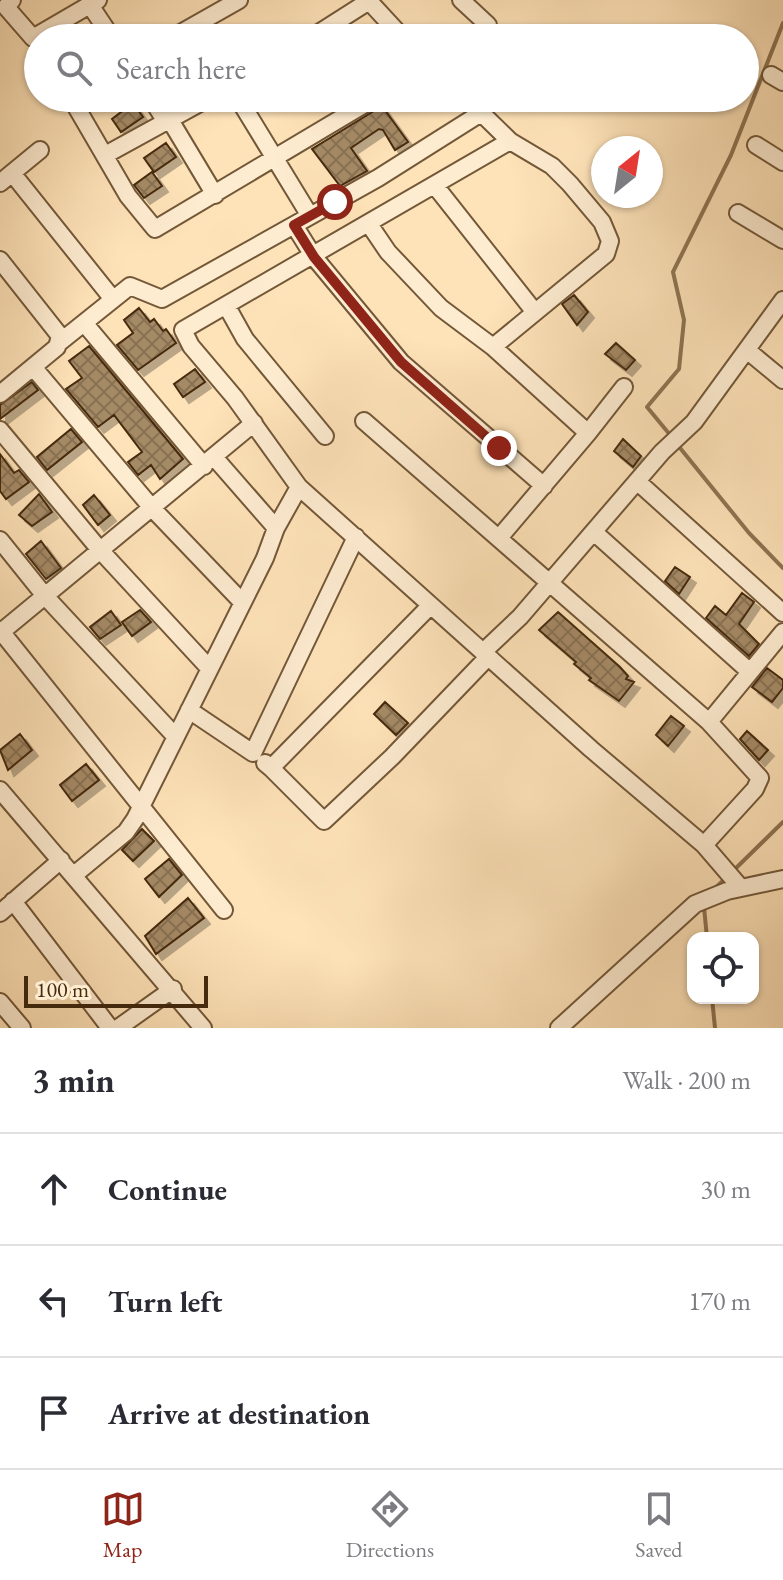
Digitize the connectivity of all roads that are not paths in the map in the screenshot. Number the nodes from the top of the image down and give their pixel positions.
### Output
1 (239, 0) edge
2 (461, 0) edge
3 (368, 1) edge
4 (94, 2) edge
5 (5, 5) edge
6 (62, 24) edge
7 (105, 24) edge
8 (197, 24) edge
9 (333, 24) edge
10 (390, 24) edge
11 (487, 24) edge
12 (24, 28) edge
13 (80, 112) edge
14 (161, 112) edge
15 (184, 112) edge
16 (247, 112) edge
17 (352, 112) edge
18 (481, 113) joint
19 (168, 121) junction
20 (510, 141) junction
21 (756, 145) dead end
22 (40, 150) dead end
23 (107, 154) junction
24 (276, 159) junction
25 (783, 162) edge
26 (6, 178) edge
27 (436, 187) junction
28 (215, 195) junction
29 (738, 213) dead end
30 (310, 216) junction
31 (369, 224) junction
32 (294, 225) junction
33 (783, 240) edge
34 (314, 257) junction
35 (3, 271) edge
36 (112, 298) junction
37 (783, 300) edge
38 (226, 305) junction
39 (534, 311) junction
40 (85, 324) junction
41 (60, 342) junction
42 (493, 347) junction
43 (748, 351) junction
44 (33, 367) junction
45 (783, 380) edge
46 (624, 387) dead end
47 (0, 394) edge
48 (364, 421) dead end
49 (254, 423) junction
50 (0, 430) edge
51 (588, 433) junction
52 (325, 436) dead end
53 (209, 462) junction
54 (639, 483) junction
55 (544, 486) junction
56 (299, 487) junction
57 (152, 508) junction
58 (276, 528) junction
59 (595, 533) junction
60 (356, 537) junction
61 (499, 538) junction
62 (0, 540) edge
63 (100, 550) junction
64 (549, 584) junction
65 (45, 596) junction
66 (242, 602) junction
67 (430, 606) junction
68 (783, 613) edge
69 (0, 632) edge
70 (783, 632) edge
71 (486, 654) junction
72 (209, 668) junction
73 (749, 671) junction
74 (189, 710) junction
75 (709, 722) junction
76 (175, 736) junction
77 (253, 753) junction
78 (271, 768) junction
79 (0, 790) edge
80 (140, 803) junction
81 (704, 845) junction
82 (61, 860) junction
83 (74, 875) junction
84 (783, 879) edge
85 (732, 882) junction
86 (13, 901) junction
87 (224, 910) dead end
88 (0, 913) edge
89 (173, 989) junction
90 (0, 1002) edge
91 (14, 1026) edge
92 (110, 1028) edge
93 (118, 1028) edge
94 (203, 1028) edge
95 (559, 1028) edge

1 - 8 street
2 - 11 street
3 - 9 street
3 - 10 street
4 - 6 street
4 - 7 street
5 - 12 street
13 - 23 street
14 - 19 street
15 - 19 street
16 - 24 street
17 - 24 street
18 - 20 street
18 - 30 street
19 - 23 street
19 - 28 street
20 - 27 street
20 - 39 street
21 - 25 street
22 - 26 street
23 - 28 street
24 - 28 street
24 - 30 street
26 - 36 street
27 - 31 street
27 - 39 street
29 - 33 street
30 - 32 street
31 - 34 street
31 - 42 street
32 - 34 street
32 - 36 street
34 - 38 street
34 - 55 street
35 - 41 street
36 - 40 street
37 - 43 street
38 - 49 street
38 - 52 street
39 - 42 street
40 - 41 street
40 - 53 street
41 - 44 street
42 - 51 street
43 - 45 street
43 - 54 street
44 - 47 street
44 - 57 street
46 - 51 street
48 - 61 street
49 - 53 street
49 - 56 street
50 - 63 street
51 - 55 street
53 - 57 street
53 - 58 street
54 - 59 street
54 - 68 street
55 - 61 street
56 - 58 street
56 - 60 street
57 - 63 street
57 - 66 street
58 - 66 street
59 - 64 street
59 - 73 street
60 - 67 street
60 - 77 street
61 - 64 street
62 - 65 street
63 - 65 street
63 - 72 street
64 - 71 street
64 - 75 street
65 - 69 street
65 - 76 street
66 - 72 street
67 - 71 street
67 - 78 street
69 - 80 street
70 - 73 street
71 - 78 street
71 - 81 street
72 - 74 street
73 - 75 street
74 - 76 street
74 - 77 street
75 - 81 street
76 - 80 street
77 - 78 street
79 - 82 street
80 - 83 street
80 - 87 street
81 - 85 street
82 - 83 street
82 - 86 street
83 - 89 street
84 - 85 street
85 - 95 street
86 - 88 street
86 - 92 street
89 - 93 street
89 - 94 street
90 - 91 street

